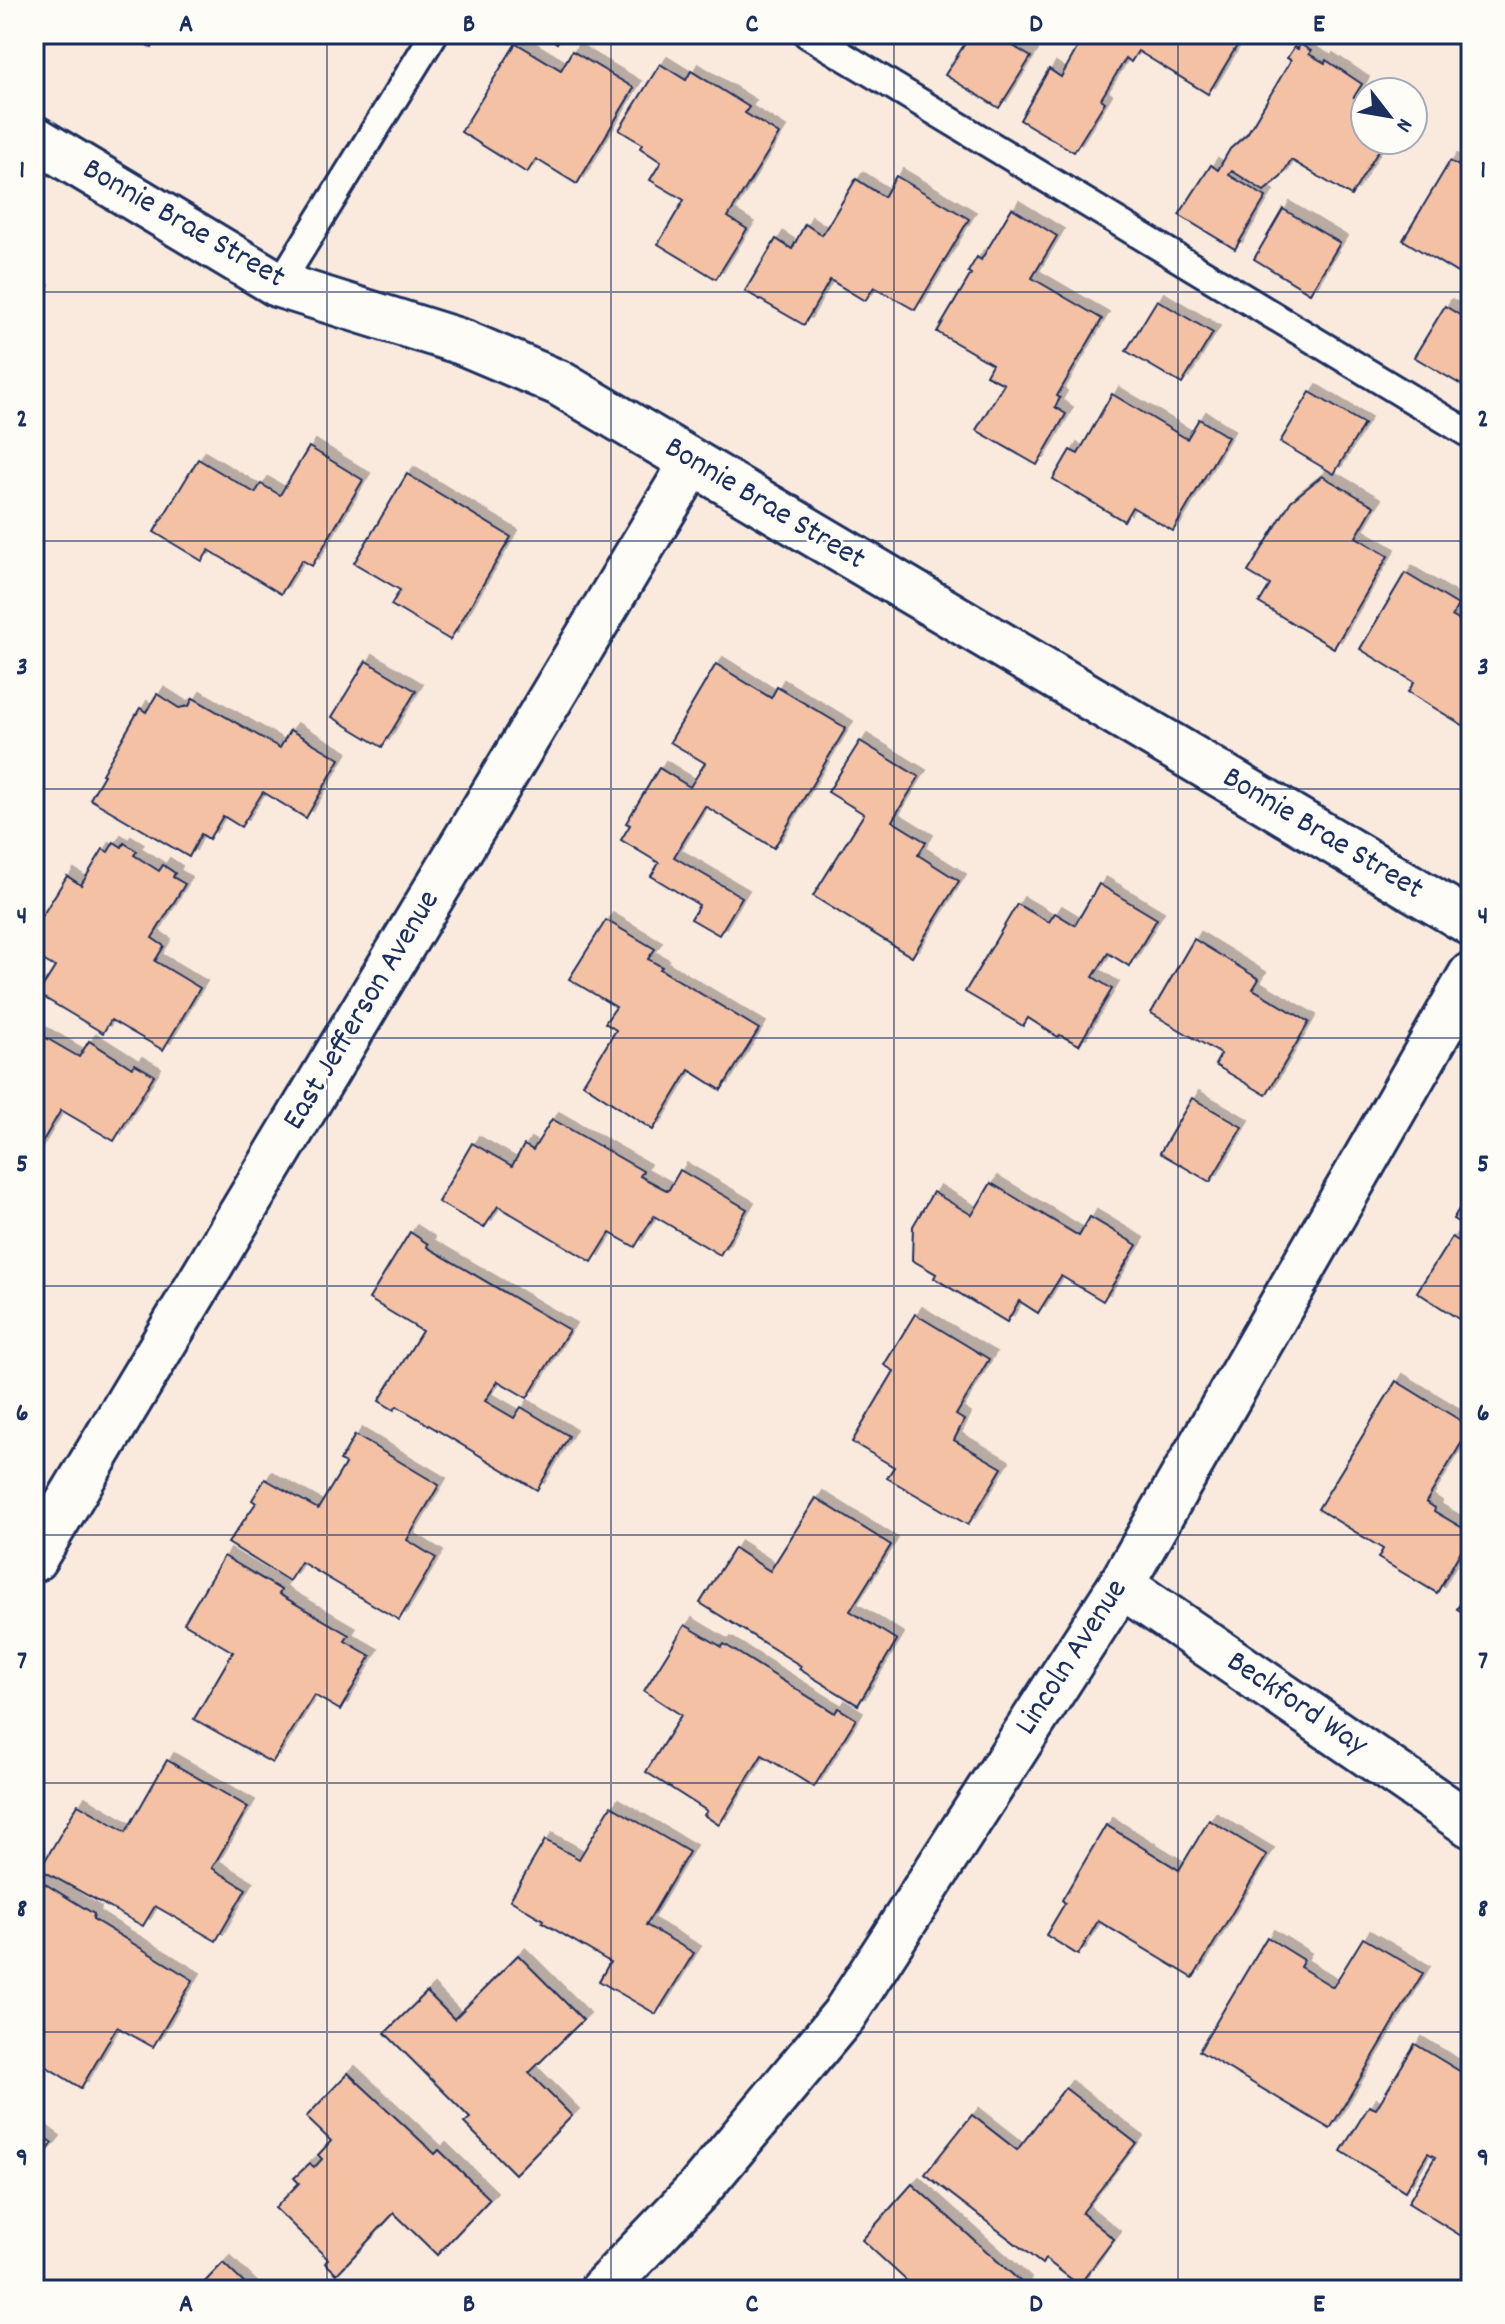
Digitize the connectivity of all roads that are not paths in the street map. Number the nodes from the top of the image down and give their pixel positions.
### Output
1 (434, 34) edge
2 (807, 34) edge
3 (34, 138) edge
4 (279, 285) junction
5 (1471, 435) edge
6 (692, 463) junction
7 (1471, 923) edge
8 (1471, 975) edge
9 (34, 1559) edge
10 (1121, 1585) junction
11 (1471, 1825) edge
12 (602, 2290) edge

1 - 4 lane
2 - 5 lane
3 - 4 street, Bonnie Brae Street
4 - 6 street, Bonnie Brae Street
6 - 7 street, Bonnie Brae Street
6 - 9 street, East Jefferson Avenue
8 - 10 street, Lincoln Avenue
10 - 11 street, Beckford Way
10 - 12 street, Lincoln Avenue

